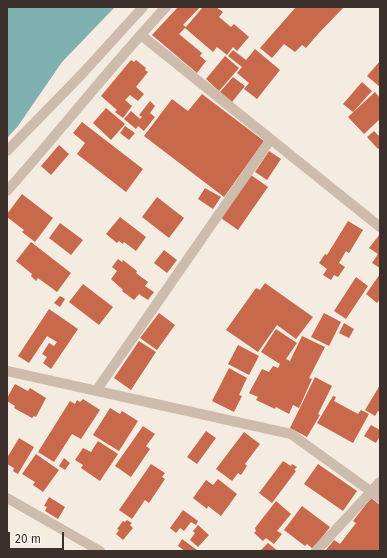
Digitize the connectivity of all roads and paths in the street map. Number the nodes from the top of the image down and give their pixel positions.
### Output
1 (143, 7) edge
2 (166, 7) edge
3 (141, 35) junction
4 (271, 139) junction
5 (7, 151) edge
6 (7, 191) edge
7 (380, 226) edge
8 (7, 371) edge
9 (96, 391) junction
10 (380, 482) edge
11 (371, 492) junction
12 (7, 498) edge
13 (380, 498) edge
14 (100, 551) edge
15 (316, 551) edge

1 - 5 street
2 - 3 street
3 - 4 street
3 - 6 street
4 - 7 street
4 - 9 street
8 - 9 street
9 - 11 street
10 - 11 street
11 - 13 street
11 - 15 street
12 - 14 street

